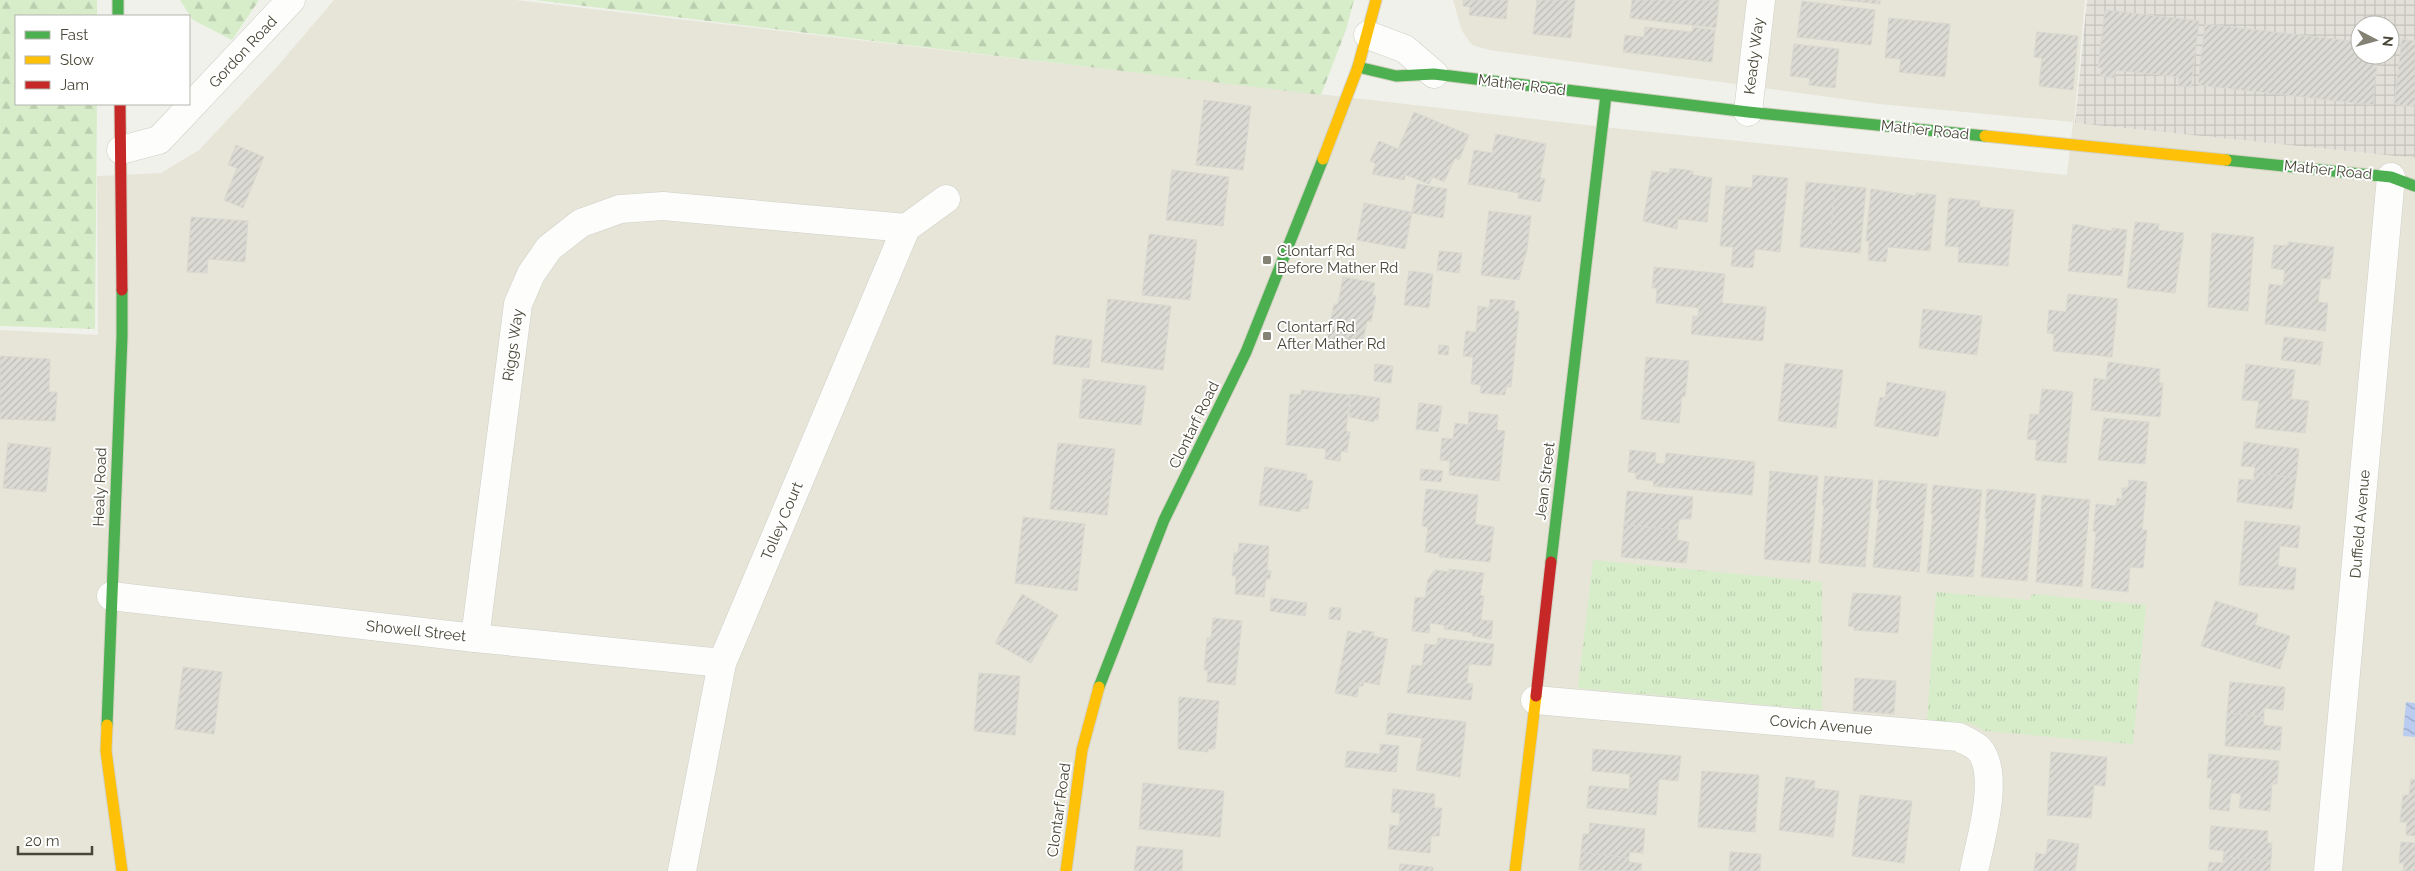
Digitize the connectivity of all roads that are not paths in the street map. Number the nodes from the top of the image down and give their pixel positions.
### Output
1 (118, 0) edge
2 (292, 0) edge
3 (1376, 0) edge
4 (1761, 0) edge
5 (118, 15) edge
6 (1368, 36) junction
7 (1358, 67) junction
8 (1434, 74) junction
9 (1606, 95) junction
10 (120, 105) edge
11 (1748, 112) junction
12 (121, 150) junction
13 (2403, 182) edge
14 (946, 199) dead end
15 (906, 228) junction
16 (111, 596) junction
17 (475, 638) junction
18 (722, 663) junction
19 (1535, 700) junction
20 (122, 871) edge
21 (682, 871) edge
22 (1066, 871) edge
23 (1515, 871) edge
24 (1974, 871) edge
25 (2328, 871) edge

1 - 5 street
2 - 12 street, Gordon Road
3 - 6 street, Clontarf Road
4 - 11 street, Keady Way
6 - 7 street, Clontarf Road
6 - 8 street
7 - 8 street, Mather Road
7 - 22 street, Clontarf Road
8 - 9 street, Mather Road
9 - 11 street, Mather Road
9 - 19 street, Jean Street
10 - 12 street, Healy Road
11 - 13 street, Mather Road
12 - 16 street, Healy Road
13 - 25 street, Duffield Avenue
14 - 15 street
15 - 17 street, Riggs Way
15 - 18 street, Tolley Court
16 - 17 street, Showell Street
16 - 20 street, Healy Road
17 - 18 street, Showell Street
18 - 21 street, Tolley Court
19 - 23 street, Jean Street
19 - 24 street, Covich Avenue

